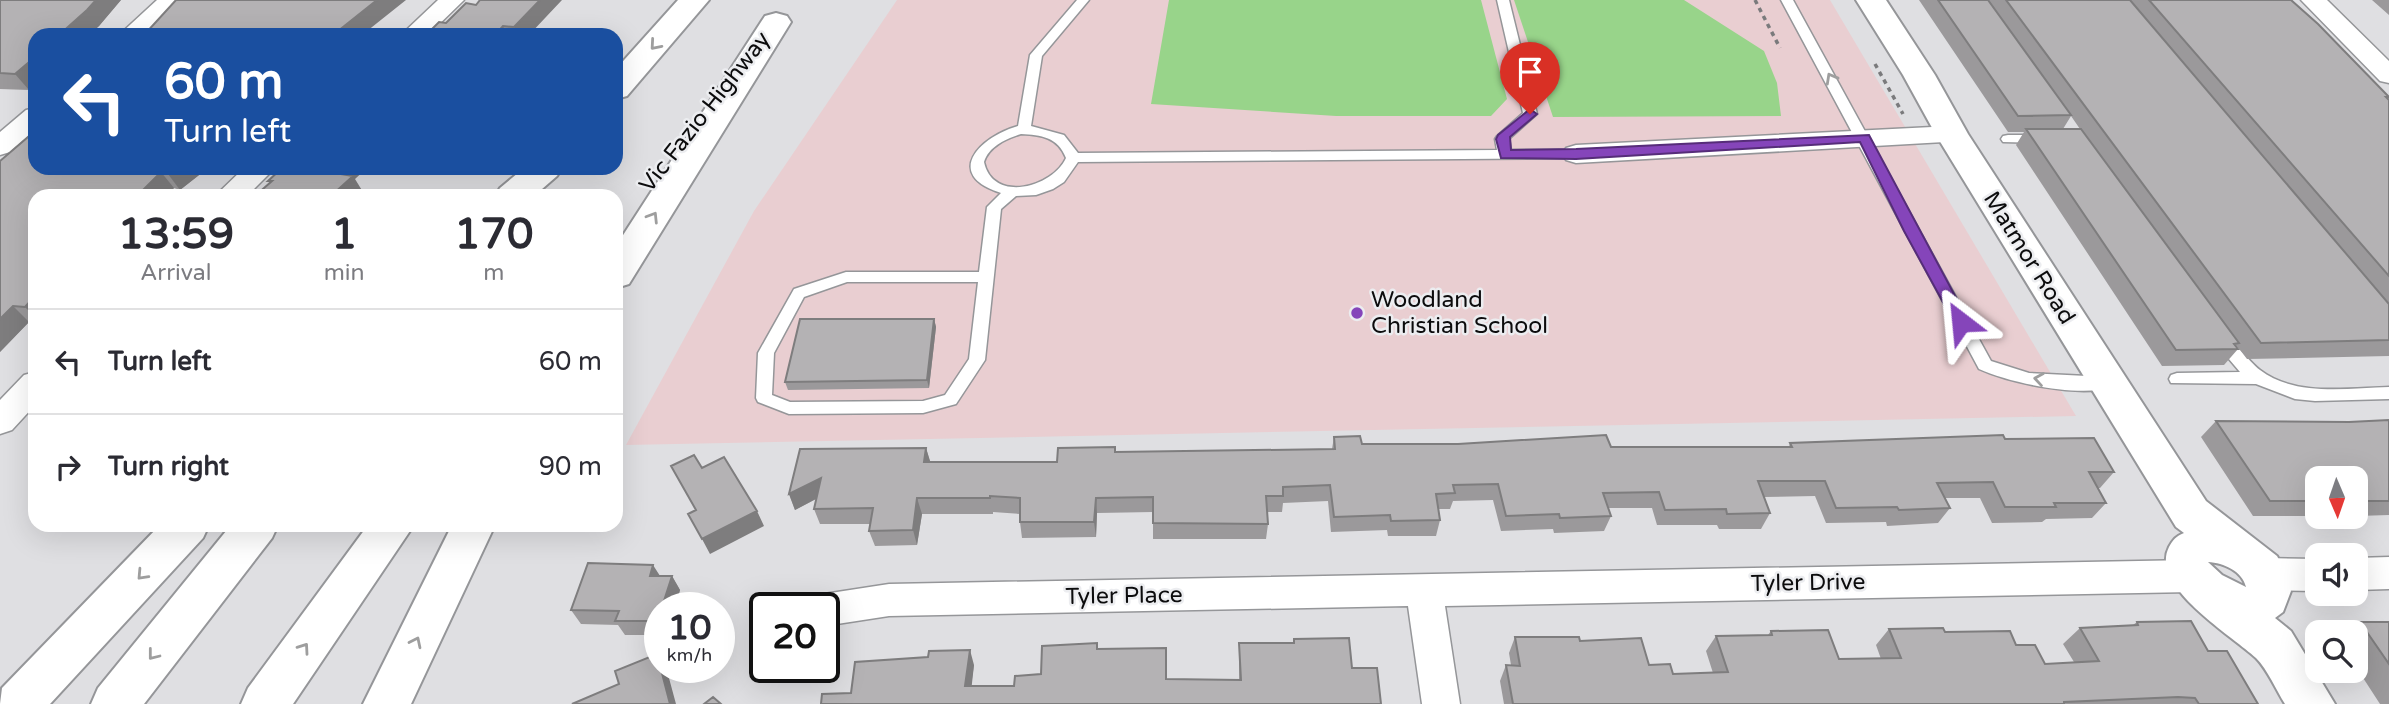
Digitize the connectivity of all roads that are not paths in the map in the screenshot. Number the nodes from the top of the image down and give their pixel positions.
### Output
1 (172, 0) edge
2 (452, 0) edge
3 (694, 0) edge
4 (1083, 0) edge
5 (1503, 0) edge
6 (1787, 0) edge
7 (1871, 0) edge
8 (2313, 0) edge
9 (785, 11) edge
10 (139, 28) edge
11 (420, 28) edge
12 (2380, 57) edge
13 (2389, 75) edge
14 (623, 81) edge
15 (1024, 130) junction
16 (1952, 135) junction
17 (1864, 138) junction
18 (2008, 139) dead end
19 (2049, 139) edge
20 (1506, 154) junction
21 (1576, 154) joint
22 (1073, 158) junction
23 (253, 175) edge
24 (538, 175) edge
25 (237, 189) edge
26 (520, 189) edge
27 (1013, 191) junction
28 (623, 216) edge
29 (623, 264) edge
30 (986, 276) junction
31 (2210, 325) edge
32 (2177, 379) dead end
33 (2256, 379) junction
34 (2107, 383) junction
35 (28, 391) edge
36 (2389, 393) edge
37 (0, 421) edge
38 (181, 532) edge
39 (251, 532) edge
40 (388, 532) edge
41 (471, 532) edge
42 (2197, 560) junction
43 (2389, 573) edge
44 (2368, 574) edge
45 (2255, 575) junction
46 (2305, 575) edge
47 (1424, 590) junction
48 (840, 608) edge
49 (2275, 646) junction
50 (19, 704) edge
51 (115, 704) edge
52 (265, 704) edge
53 (387, 704) edge
54 (1441, 704) edge
55 (2311, 704) edge

1 - 10 street
2 - 11 street
3 -> 14 main road
4 - 15 lane
5 - 20 lane
17 -> 6 lane
7 - 16 main road, Matmor Road
8 - 12 street
9 - 28 main road, Vic Fazio Highway
29 -> 9 main road
12 - 13 street
15 - 22 lane
15 - 27 lane
16 - 17 street
16 - 34 main road, Matmor Road
17 - 21 street
34 -> 17 lane
18 - 19 lane
20 - 21 lane
20 - 22 lane
22 - 27 lane
23 - 25 street
24 - 26 main road
27 - 30 lane
30 - 30 lane
31 - 33 lane
32 - 33 lane
33 - 36 lane
34 - 42 main road, Matmor Road
35 - 37 street
38 -> 50 main road
39 -> 51 main road
52 -> 40 main road
53 -> 41 main road
42 - 45 main road
42 - 45 main road
42 - 47 street, Tyler Drive
42 - 49 main road, Matmor Road
43 - 44 street
45 - 46 street
45 - 49 main road, Matmor Road
47 - 48 street, Tyler Place
47 - 54 street
49 - 55 main road, Matmor Road

